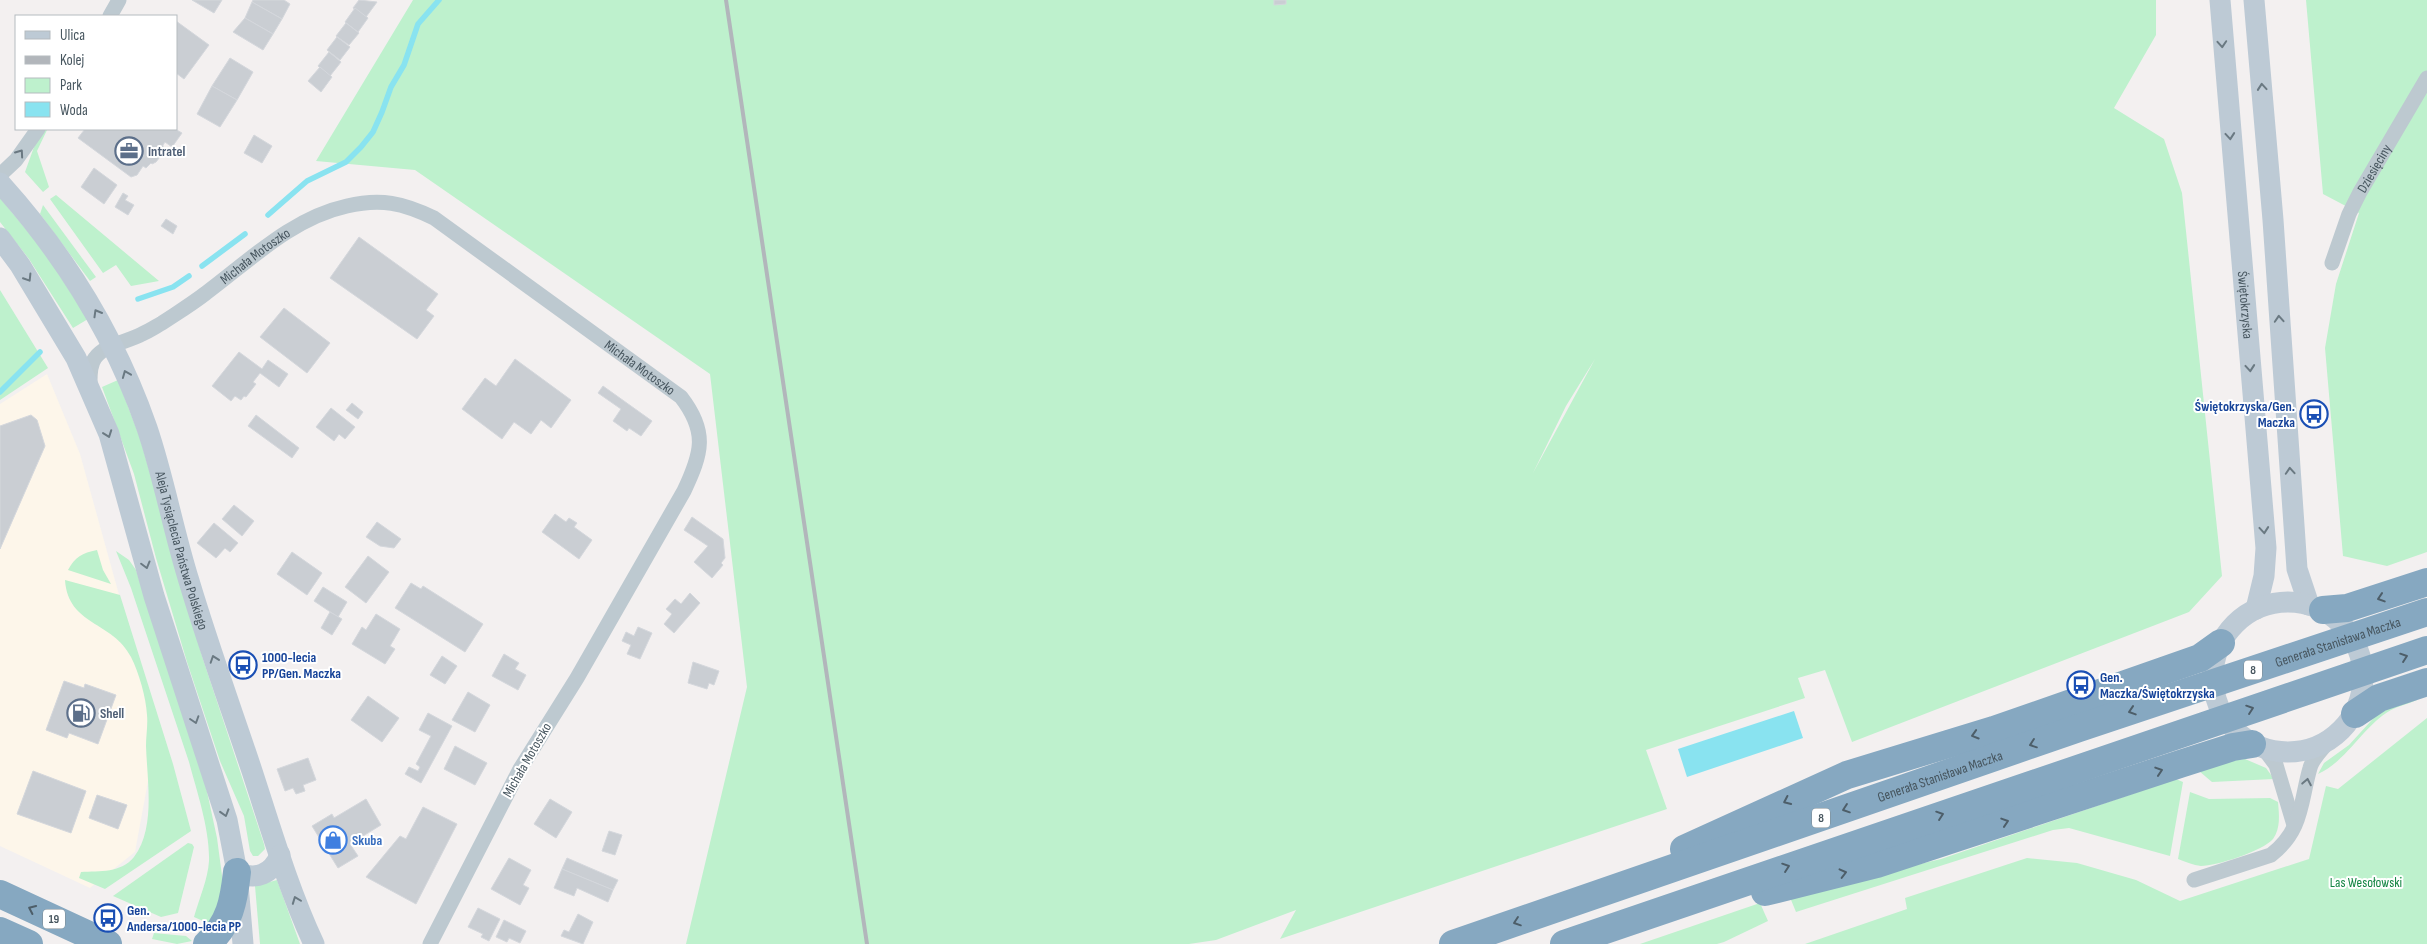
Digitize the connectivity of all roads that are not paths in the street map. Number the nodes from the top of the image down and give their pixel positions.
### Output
1 (120, 0) edge
2 (2220, 0) edge
3 (2254, 0) edge
4 (111, 15) edge
5 (2427, 78) edge
6 (37, 130) edge
7 (0, 175) edge
8 (0, 183) edge
9 (0, 238) edge
10 (2332, 263) dead end
11 (114, 346) junction
12 (90, 389) junction
13 (2427, 582) edge
14 (2256, 608) junction
15 (2316, 608) junction
16 (2427, 612) edge
17 (2221, 643) junction
18 (2427, 650) edge
19 (2427, 682) edge
20 (2355, 714) junction
21 (2328, 742) junction
22 (2258, 747) junction
23 (2294, 825) junction
24 (280, 855) junction
25 (237, 872) junction
26 (2194, 880) dead end
27 (0, 894) edge
28 (1563, 907) junction
29 (1608, 929) junction
30 (108, 944) edge
31 (206, 944) edge
32 (244, 944) edge
33 (314, 944) edge
34 (430, 944) edge
35 (1453, 944) edge
36 (1564, 944) edge

1 - 4 street
2 -> 14 main road, Świętokrzyska
15 -> 3 main road
5 - 10 street, Dziesięciny
7 -> 6 street
11 -> 8 main road, Aleja Tysiąclecia Państwa Polskiego
9 -> 12 main road
11 - 12 street, Michała Motoszko
24 -> 11 main road, Aleja Tysiąclecia Państwa Polskiego
11 - 34 street, Michała Motoszko
12 -> 25 main road
13 -> 15 highway
14 - 15 main road
14 - 17 main road
15 - 20 main road
16 -> 28 highway, Generała Stanisława Maczka / 8
17 - 22 main road
17 -> 28 highway
29 -> 18 highway
19 - 20 highway
20 - 21 main road
21 - 22 main road
23 -> 21 street
22 - 23 street
29 -> 22 highway
23 - 26 street
24 - 25 main road
33 -> 24 main road, Aleja Tysiąclecia Państwa Polskiego
25 - 31 highway
25 - 32 main road
30 -> 27 highway, 19
28 -> 35 highway, Generała Stanisława Maczka / 8
29 - 36 highway

